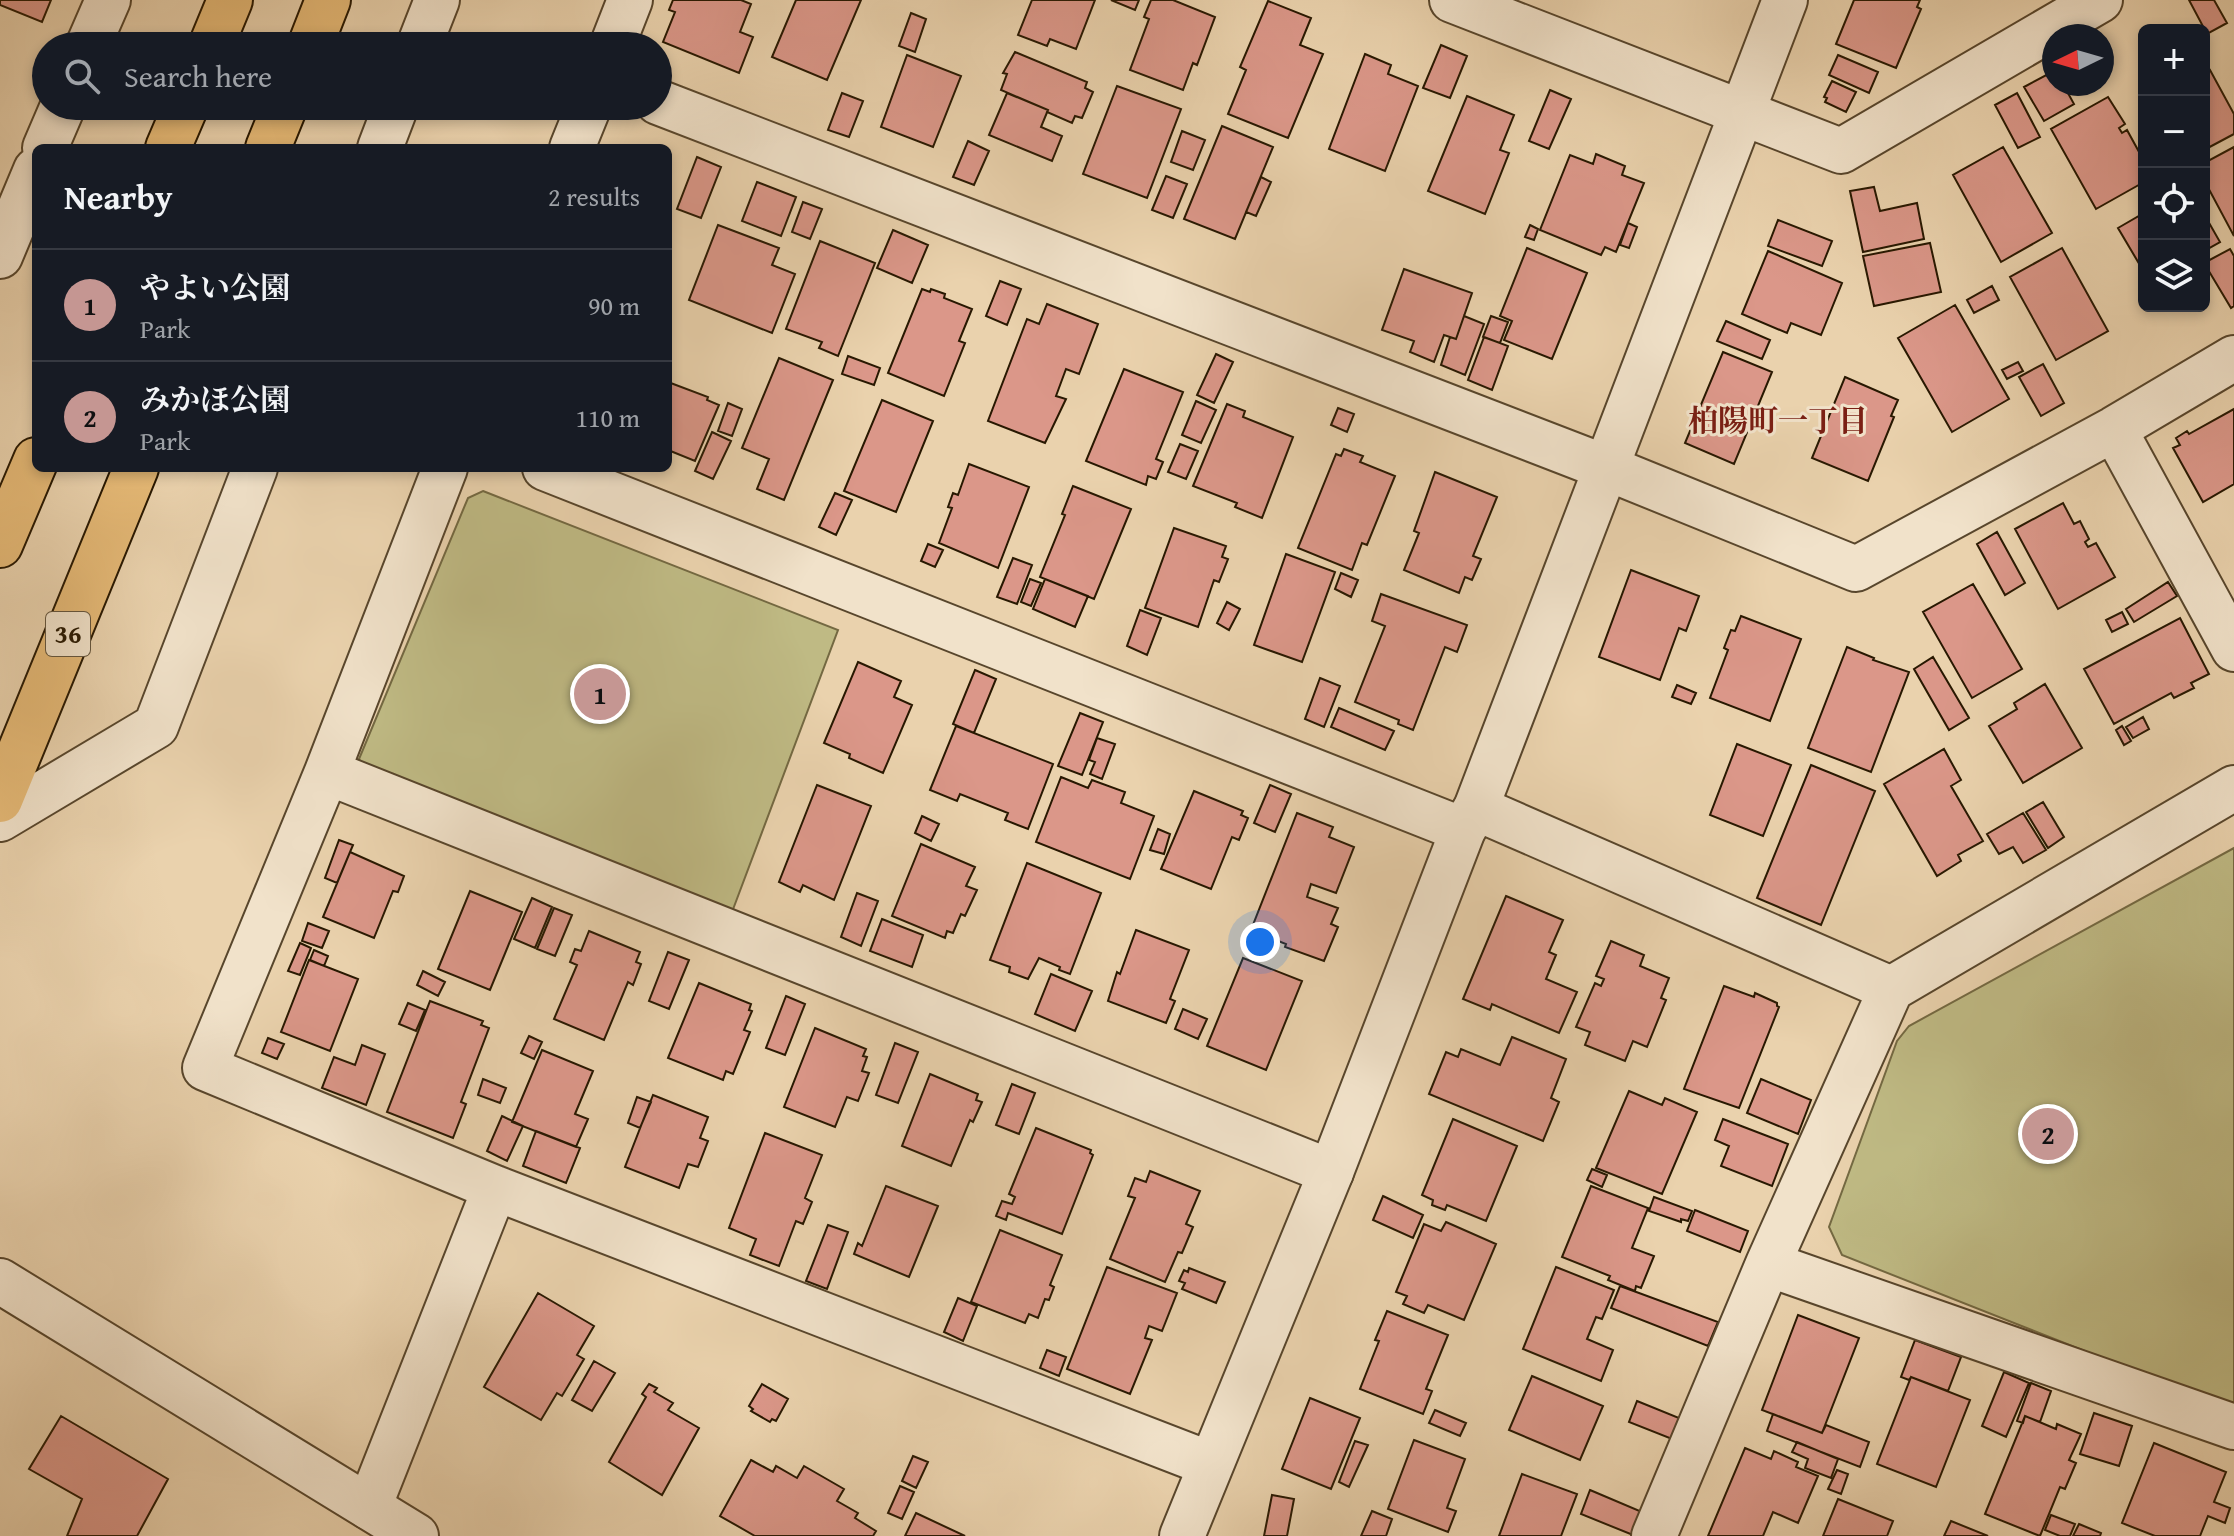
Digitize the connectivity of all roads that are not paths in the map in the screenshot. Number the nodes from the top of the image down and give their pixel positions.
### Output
1 (108, 0) edge
2 (230, 0) edge
3 (328, 0) edge
4 (437, 0) edge
5 (630, 0) edge
6 (1452, 0) edge
7 (1785, 0) edge
8 (2100, 0) edge
9 (94, 32) edge
10 (217, 32) edge
11 (315, 32) edge
12 (424, 32) edge
13 (617, 32) edge
14 (672, 107) edge
15 (1741, 113) junction
16 (57, 120) edge
17 (180, 120) edge
18 (279, 120) edge
19 (391, 120) edge
20 (583, 120) edge
21 (47, 144) edge
22 (170, 144) edge
23 (270, 144) edge
24 (382, 144) edge
25 (574, 144) edge
26 (32, 180) edge
27 (0, 256) edge
28 (2234, 358) edge
29 (2114, 429) junction
30 (1607, 468) junction
31 (32, 469) edge
32 (134, 472) edge
33 (253, 472) edge
34 (443, 472) edge
35 (556, 472) edge
36 (0, 545) edge
37 (2234, 649) edge
38 (327, 772) junction
39 (2234, 788) edge
40 (0, 800) edge
41 (0, 819) edge
42 (1469, 819) junction
43 (1891, 989) junction
44 (1331, 1172) junction
45 (495, 1188) junction
46 (1768, 1264) junction
47 (0, 1281) edge
48 (2234, 1427) edge
49 (1210, 1464) junction
50 (369, 1507) junction
51 (416, 1536) edge
52 (1182, 1536) edge
53 (1654, 1536) edge

1 - 9 street
2 - 10 highway
3 - 11 highway
4 - 12 street
5 - 13 street
6 - 15 street
7 - 15 street
8 - 15 street
14 - 30 street
15 - 30 street
16 - 21 street
17 - 22 highway
18 - 23 highway
19 - 24 street
20 - 25 street
26 - 27 street
28 - 29 street
29 - 30 street
29 - 37 street
30 - 42 street
31 - 36 highway
32 - 40 highway, 36
33 - 41 street
34 - 38 street
35 - 42 street
38 - 44 street
38 - 45 street
39 - 43 street
42 - 43 street
42 - 44 street
43 - 46 street
44 - 49 street
45 - 49 street
45 - 50 street
46 - 48 street
46 - 53 street
47 - 50 street
49 - 52 street
50 - 51 street

